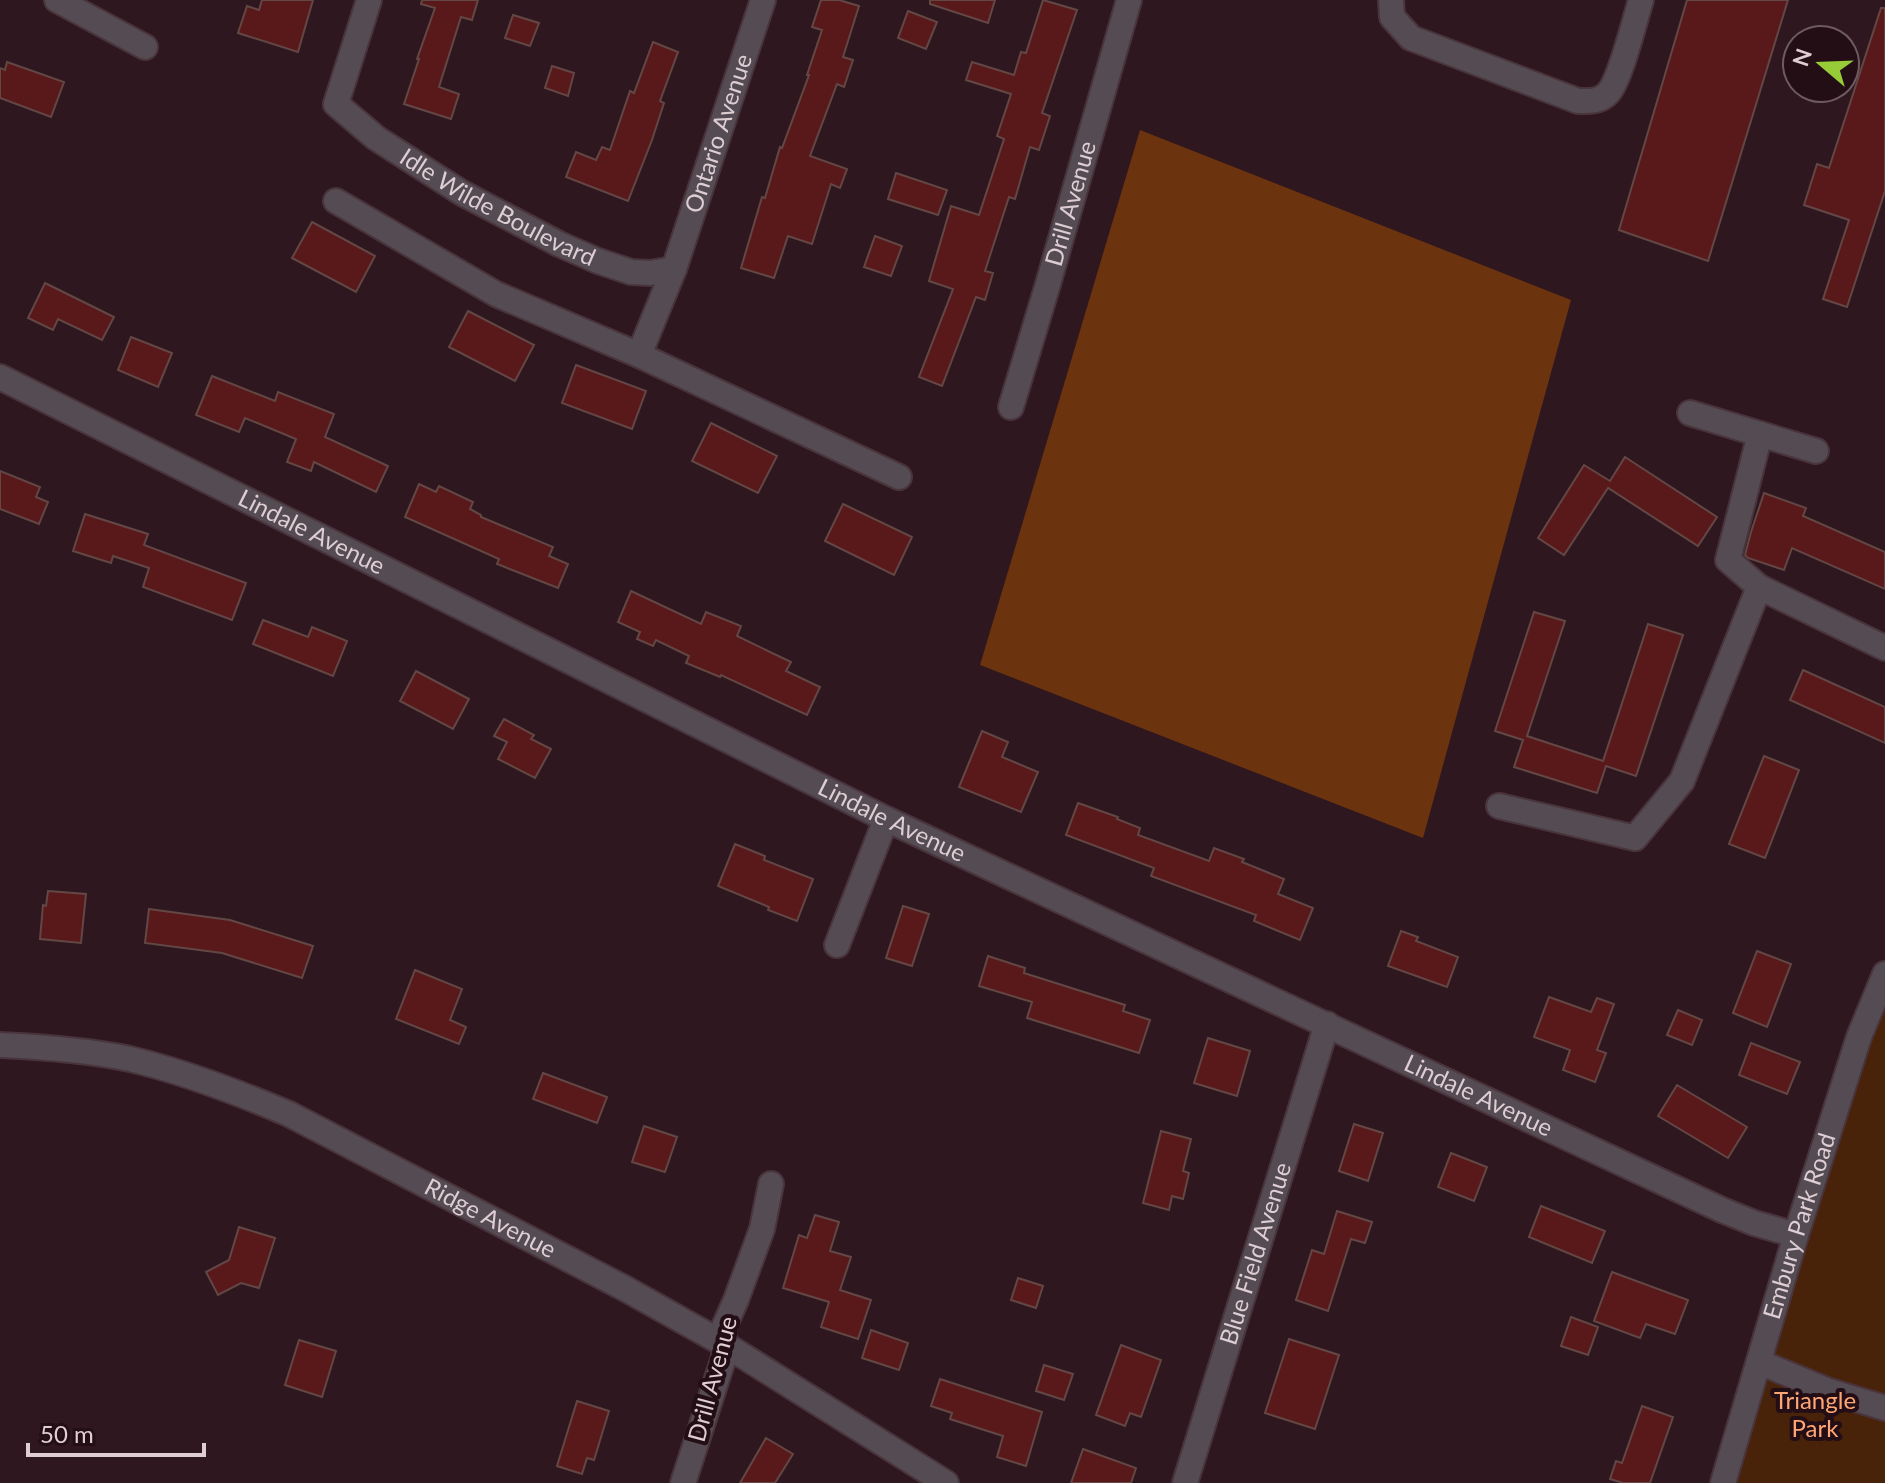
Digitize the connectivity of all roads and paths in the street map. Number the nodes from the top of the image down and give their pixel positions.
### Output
1 (57, 0) edge
2 (369, 0) edge
3 (763, 0) edge
4 (1129, 0) edge
5 (1391, 0) edge
6 (1641, 0) edge
7 (145, 47) dead end
8 (336, 201) dead end
9 (674, 269) junction
10 (639, 355) junction
11 (0, 377) edge
12 (1011, 407) dead end
13 (1690, 413) dead end
14 (1760, 434) junction
15 (1816, 451) dead end
16 (899, 477) dead end
17 (1759, 587) junction
18 (1885, 648) edge
19 (1499, 806) dead end
20 (886, 819) junction
21 (837, 945) dead end
22 (1885, 974) edge
23 (1327, 1024) junction
24 (0, 1045) edge
25 (771, 1184) dead end
26 (1796, 1235) junction
27 (724, 1344) junction
28 (1759, 1362) junction
29 (1885, 1408) edge
30 (683, 1483) edge
31 (946, 1483) edge
32 (1185, 1483) edge
33 (1723, 1483) edge

1 - 7 street
2 - 9 street, Idle Wilde Boulevard
3 - 9 street, Ontario Avenue
4 - 12 street, Drill Avenue
5 - 6 street
8 - 10 street
9 - 10 street, Ontario Avenue
10 - 16 street
11 - 20 street, Lindale Avenue
13 - 14 street
14 - 15 street
14 - 17 street
17 - 18 street
17 - 19 street
20 - 21 street
20 - 23 street, Lindale Avenue
22 - 26 street, Embury Park Road
23 - 26 street, Lindale Avenue
23 - 32 street, Blue Field Avenue
24 - 27 street, Ridge Avenue
25 - 27 street, Drill Avenue
26 - 28 street, Embury Park Road
27 - 30 street, Drill Avenue
27 - 31 street, Ridge Avenue
28 - 29 street
28 - 33 street, Embury Park Road

